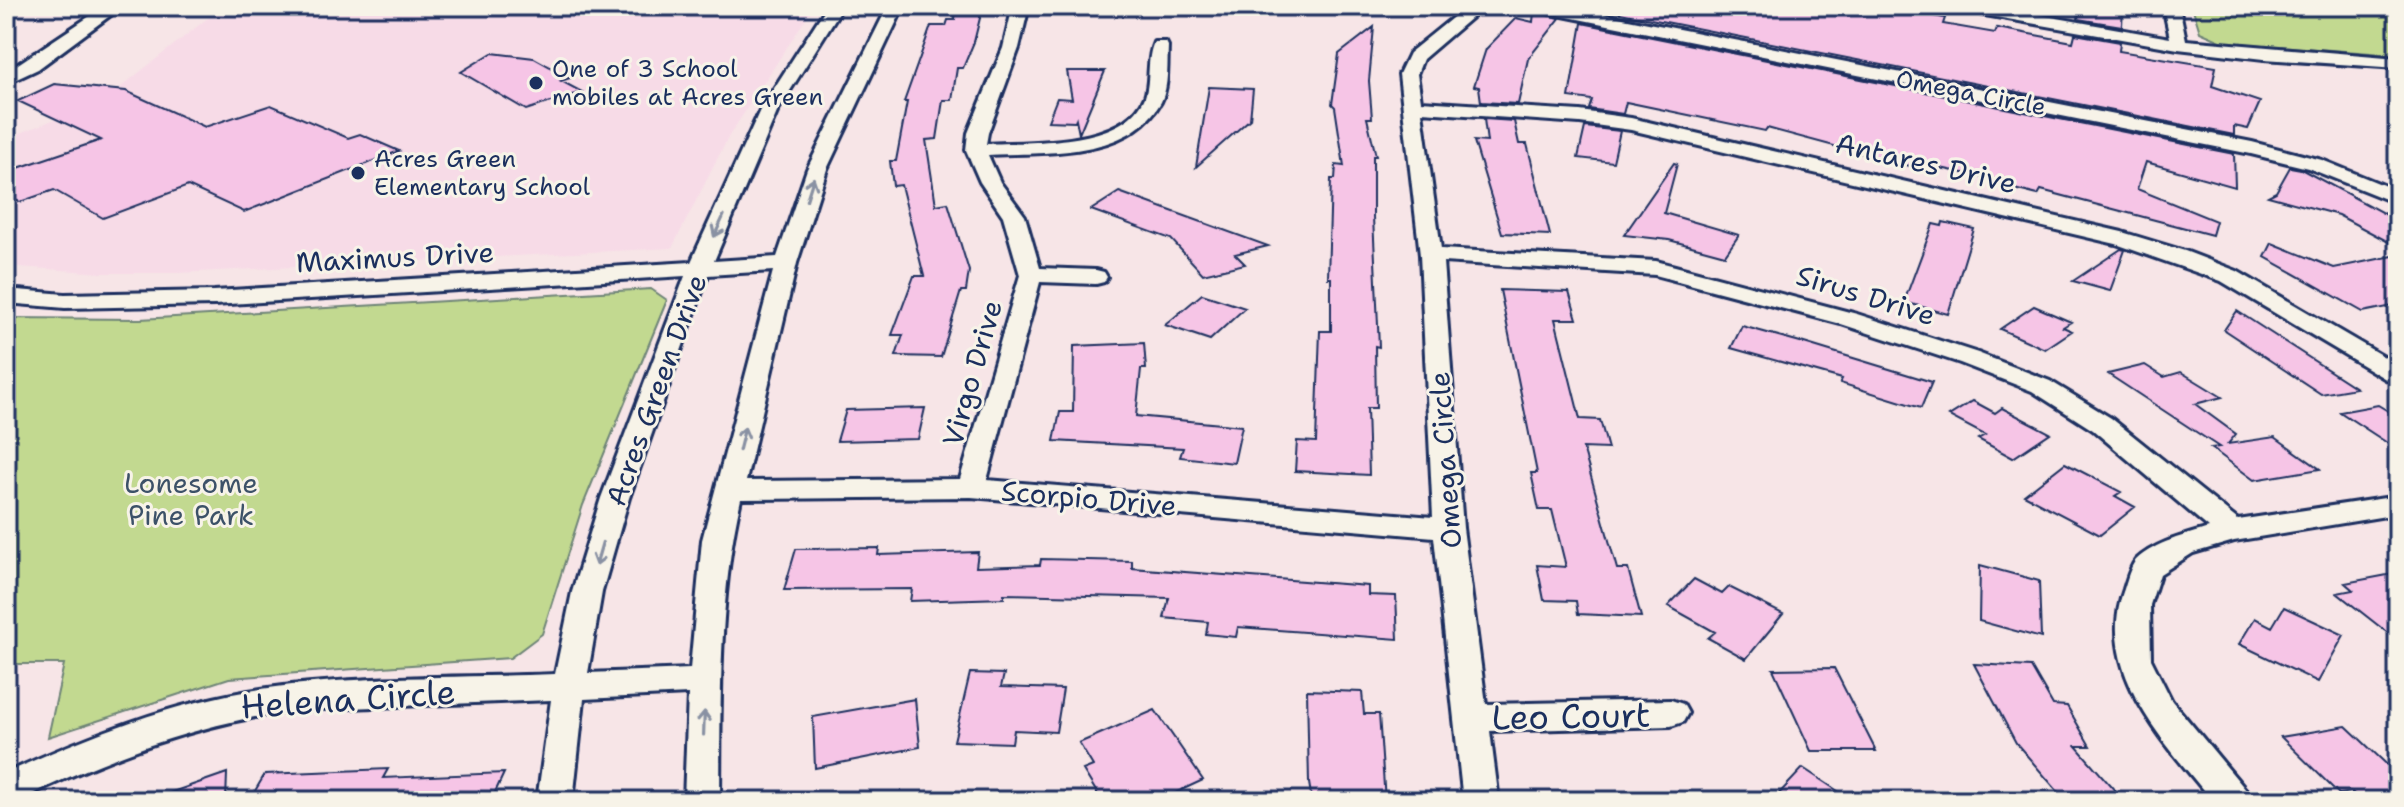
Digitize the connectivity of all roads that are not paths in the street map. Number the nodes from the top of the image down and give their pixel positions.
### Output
1 (115, 6) edge
2 (835, 6) edge
3 (896, 6) edge
4 (1021, 6) edge
5 (1477, 6) edge
6 (1538, 6) edge
7 (1962, 6) edge
8 (2171, 6) edge
9 (2178, 44) junction
10 (1160, 46) dead end
11 (2398, 63) edge
12 (6, 79) edge
13 (1410, 106) junction
14 (976, 150) junction
15 (2398, 198) edge
16 (1431, 255) junction
17 (786, 263) junction
18 (699, 269) junction
19 (1031, 275) junction
20 (1096, 277) dead end
21 (6, 296) edge
22 (2398, 376) edge
23 (971, 488) junction
24 (730, 490) junction
25 (2398, 505) edge
26 (1448, 528) junction
27 (2232, 531) junction
28 (705, 681) junction
29 (569, 688) junction
30 (1671, 713) dead end
31 (1471, 718) junction
32 (6, 789) edge
33 (555, 801) edge
34 (702, 801) edge
35 (1481, 801) edge
36 (2233, 801) edge

1 - 12 street
2 -> 18 street, Acres Green Drive
17 -> 3 street
4 - 14 street
5 - 13 street, Omega Circle
6 - 15 street, Omega Circle
7 - 9 street
8 - 9 street
9 - 11 street
10 - 14 street
13 - 16 street, Omega Circle
13 - 22 street, Antares Drive
14 - 19 street, Virgo Drive
16 - 26 street, Omega Circle
16 - 27 street, Sirus Drive
17 - 18 street, Maximus Drive
24 -> 17 street
18 - 21 street, Maximus Drive
18 -> 29 street, Acres Green Drive
19 - 20 street, Virgo Drive
19 - 23 street, Virgo Drive
23 - 24 street, Scorpio Drive
23 - 26 street, Scorpio Drive
24 - 28 street
25 - 27 street
26 - 31 street, Omega Circle
27 - 36 street
28 - 29 street, Helena Circle
34 -> 28 street
29 - 32 street, Helena Circle
29 - 33 street, Acres Green Drive
30 - 31 street, Leo Court
31 - 35 street, Omega Circle

